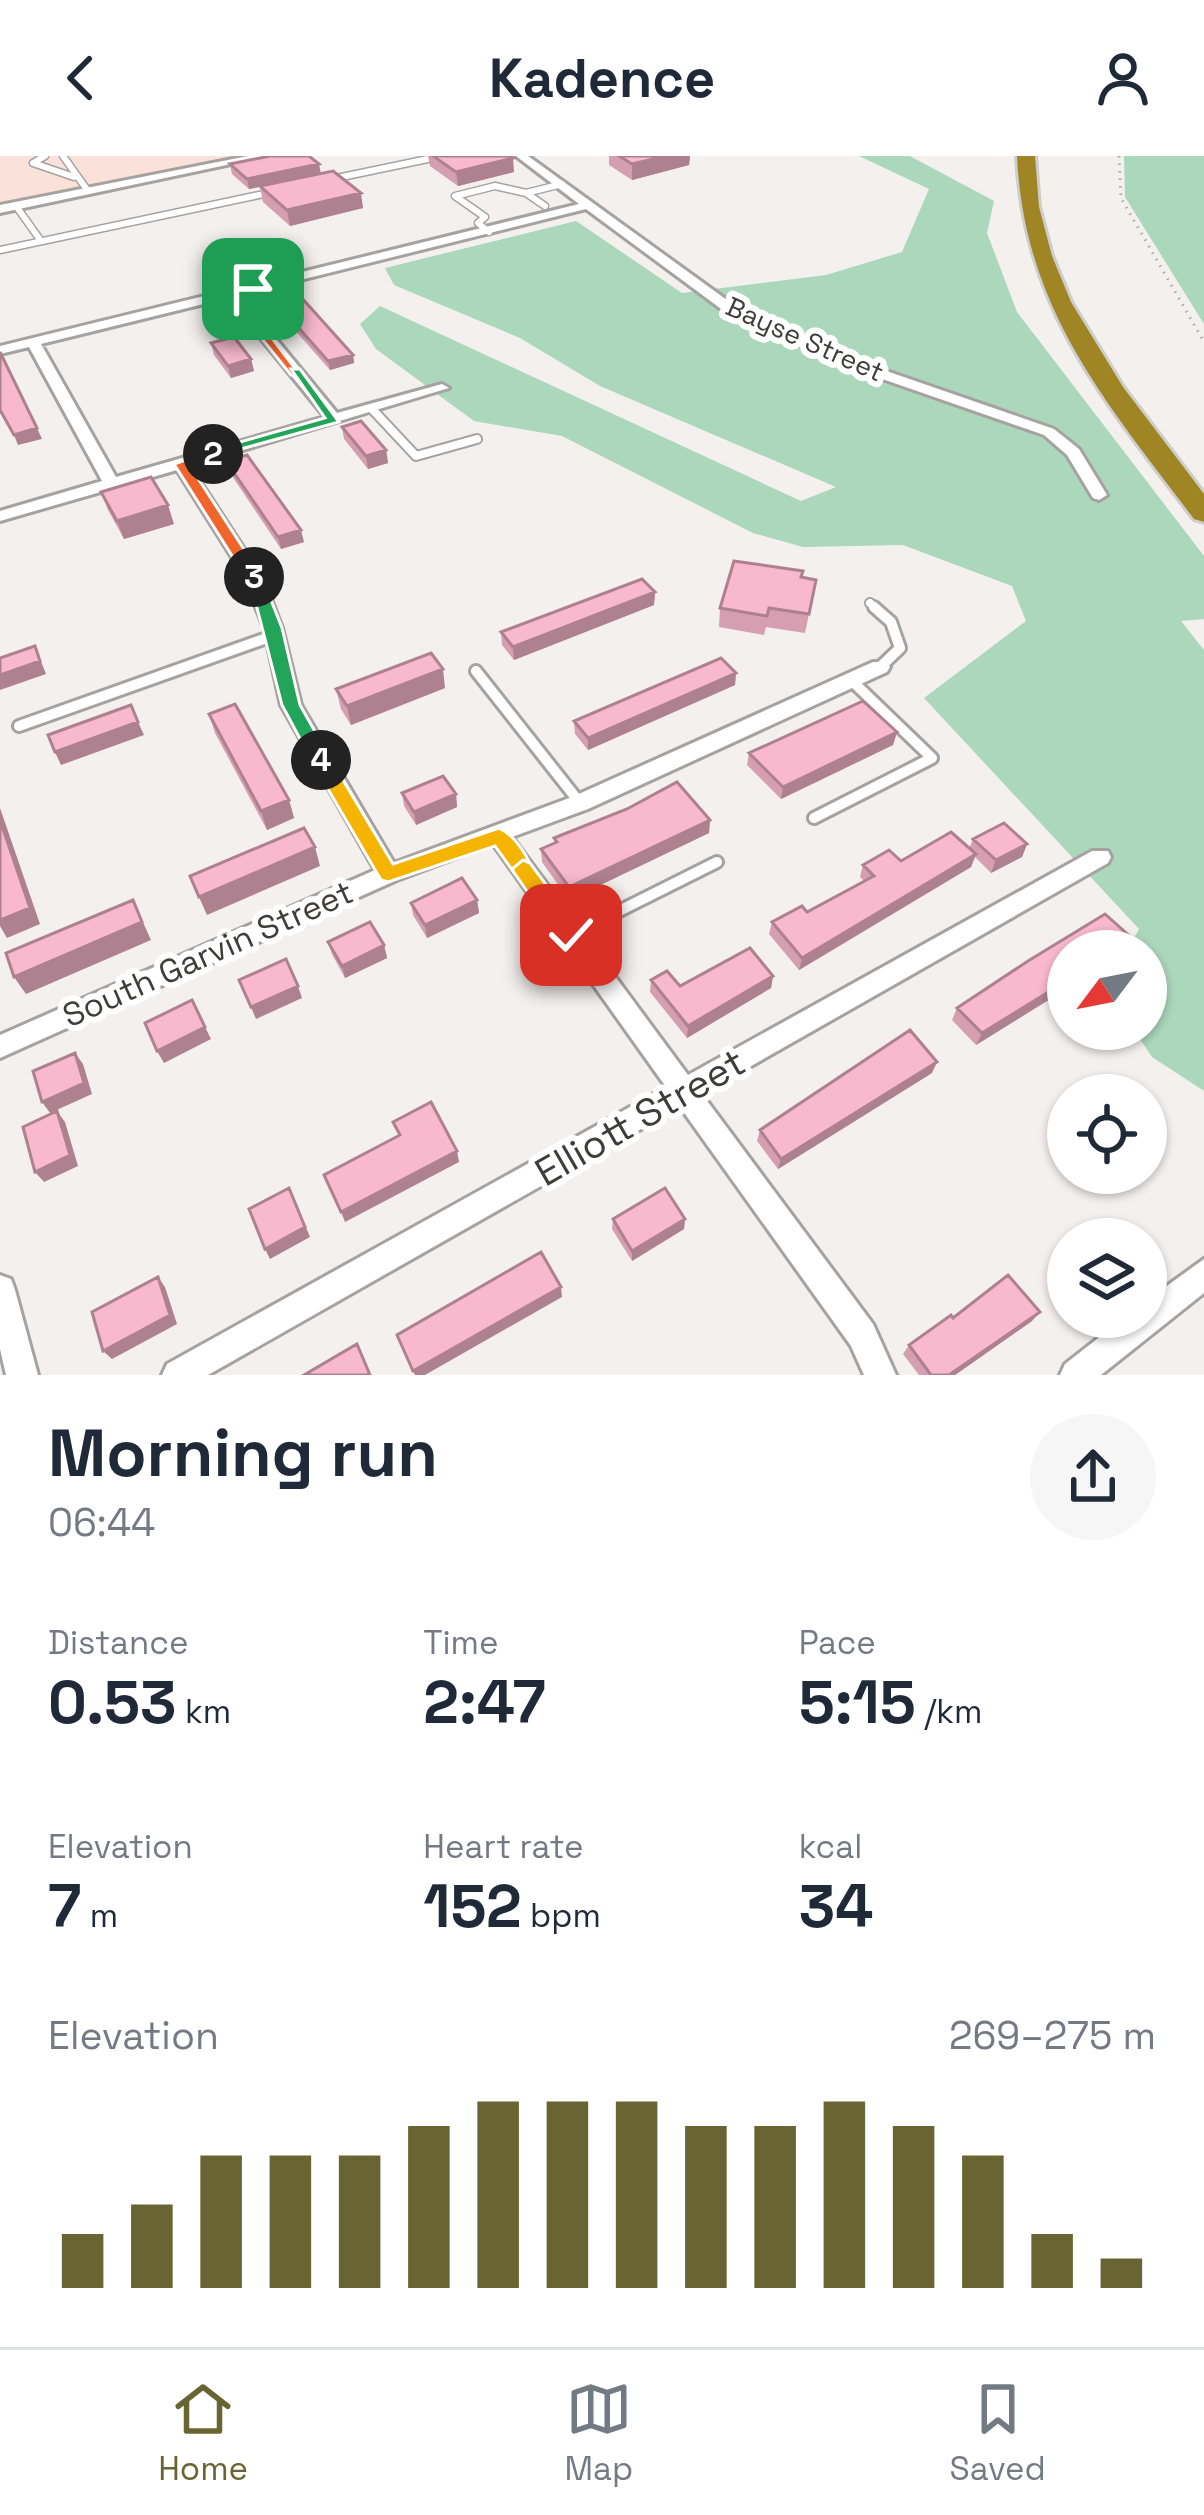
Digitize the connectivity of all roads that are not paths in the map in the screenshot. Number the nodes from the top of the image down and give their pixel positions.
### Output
1 (45, 156) edge
2 (62, 156) edge
3 (264, 156) edge
4 (442, 156) edge
5 (521, 156) edge
6 (1015, 156) edge
7 (1026, 156) edge
8 (1048, 156) edge
9 (74, 177) junction
10 (320, 182) edge
11 (562, 184) junction
12 (88, 191) junction
13 (277, 191) edge
14 (526, 193) junction
15 (16, 206) junction
16 (545, 206) dead end
17 (584, 206) junction
18 (0, 209) edge
19 (489, 232) junction
20 (1033, 232) junction
21 (41, 241) junction
22 (0, 250) edge
23 (232, 294) junction
24 (33, 342) junction
25 (0, 350) edge
26 (442, 388) dead end
27 (372, 409) junction
28 (334, 419) junction
29 (477, 440) dead end
30 (182, 464) junction
31 (1204, 473) edge
32 (110, 484) junction
33 (1099, 495) dead end
34 (1204, 513) edge
35 (0, 515) edge
36 (870, 603) dead end
37 (275, 635) junction
38 (880, 667) joint
39 (476, 671) dead end
40 (851, 680) junction
41 (19, 726) dead end
42 (580, 802) junction
43 (814, 818) dead end
44 (499, 836) junction
45 (1100, 857) dead end
46 (717, 862) dead end
47 (388, 874) junction
48 (571, 935) junction
49 (0, 1047) edge
50 (685, 1092) junction
51 (1204, 1274) edge
52 (0, 1290) edge
53 (18, 1373) edge
54 (178, 1375) edge
55 (880, 1375) edge
56 (1076, 1375) edge

1 - 9 lane
2 - 9 lane
3 - 12 street
4 - 10 lane
5 - 11 street, Bayse Street
6 - 20 highway
7 - 20 highway
8 - 31 highway
9 - 12 lane
11 - 14 lane
11 - 17 street, Bayse Street
12 - 15 street
13 - 21 lane
14 - 16 lane
14 - 19 lane
15 - 18 street
15 - 21 lane
17 - 19 street
17 - 33 street, Bayse Street
19 - 23 street
20 - 34 highway
21 - 22 lane
23 - 24 street
23 - 28 street
24 - 25 street
24 - 32 street
26 - 27 street
27 - 28 street
27 - 29 lane
28 - 30 street
30 - 32 street
30 - 37 street
32 - 35 street
36 - 38 lane
37 - 41 lane
37 - 47 street
38 - 40 street, South Garvin Street
39 - 42 lane
40 - 42 street, South Garvin Street
40 - 43 lane
42 - 44 street, South Garvin Street
44 - 47 street, South Garvin Street
44 - 48 street
45 - 50 street, Elliott Street
46 - 48 lane
47 - 49 street, South Garvin Street
48 - 50 street
50 - 54 street, Elliott Street
50 - 55 street
51 - 56 street
52 - 53 street

